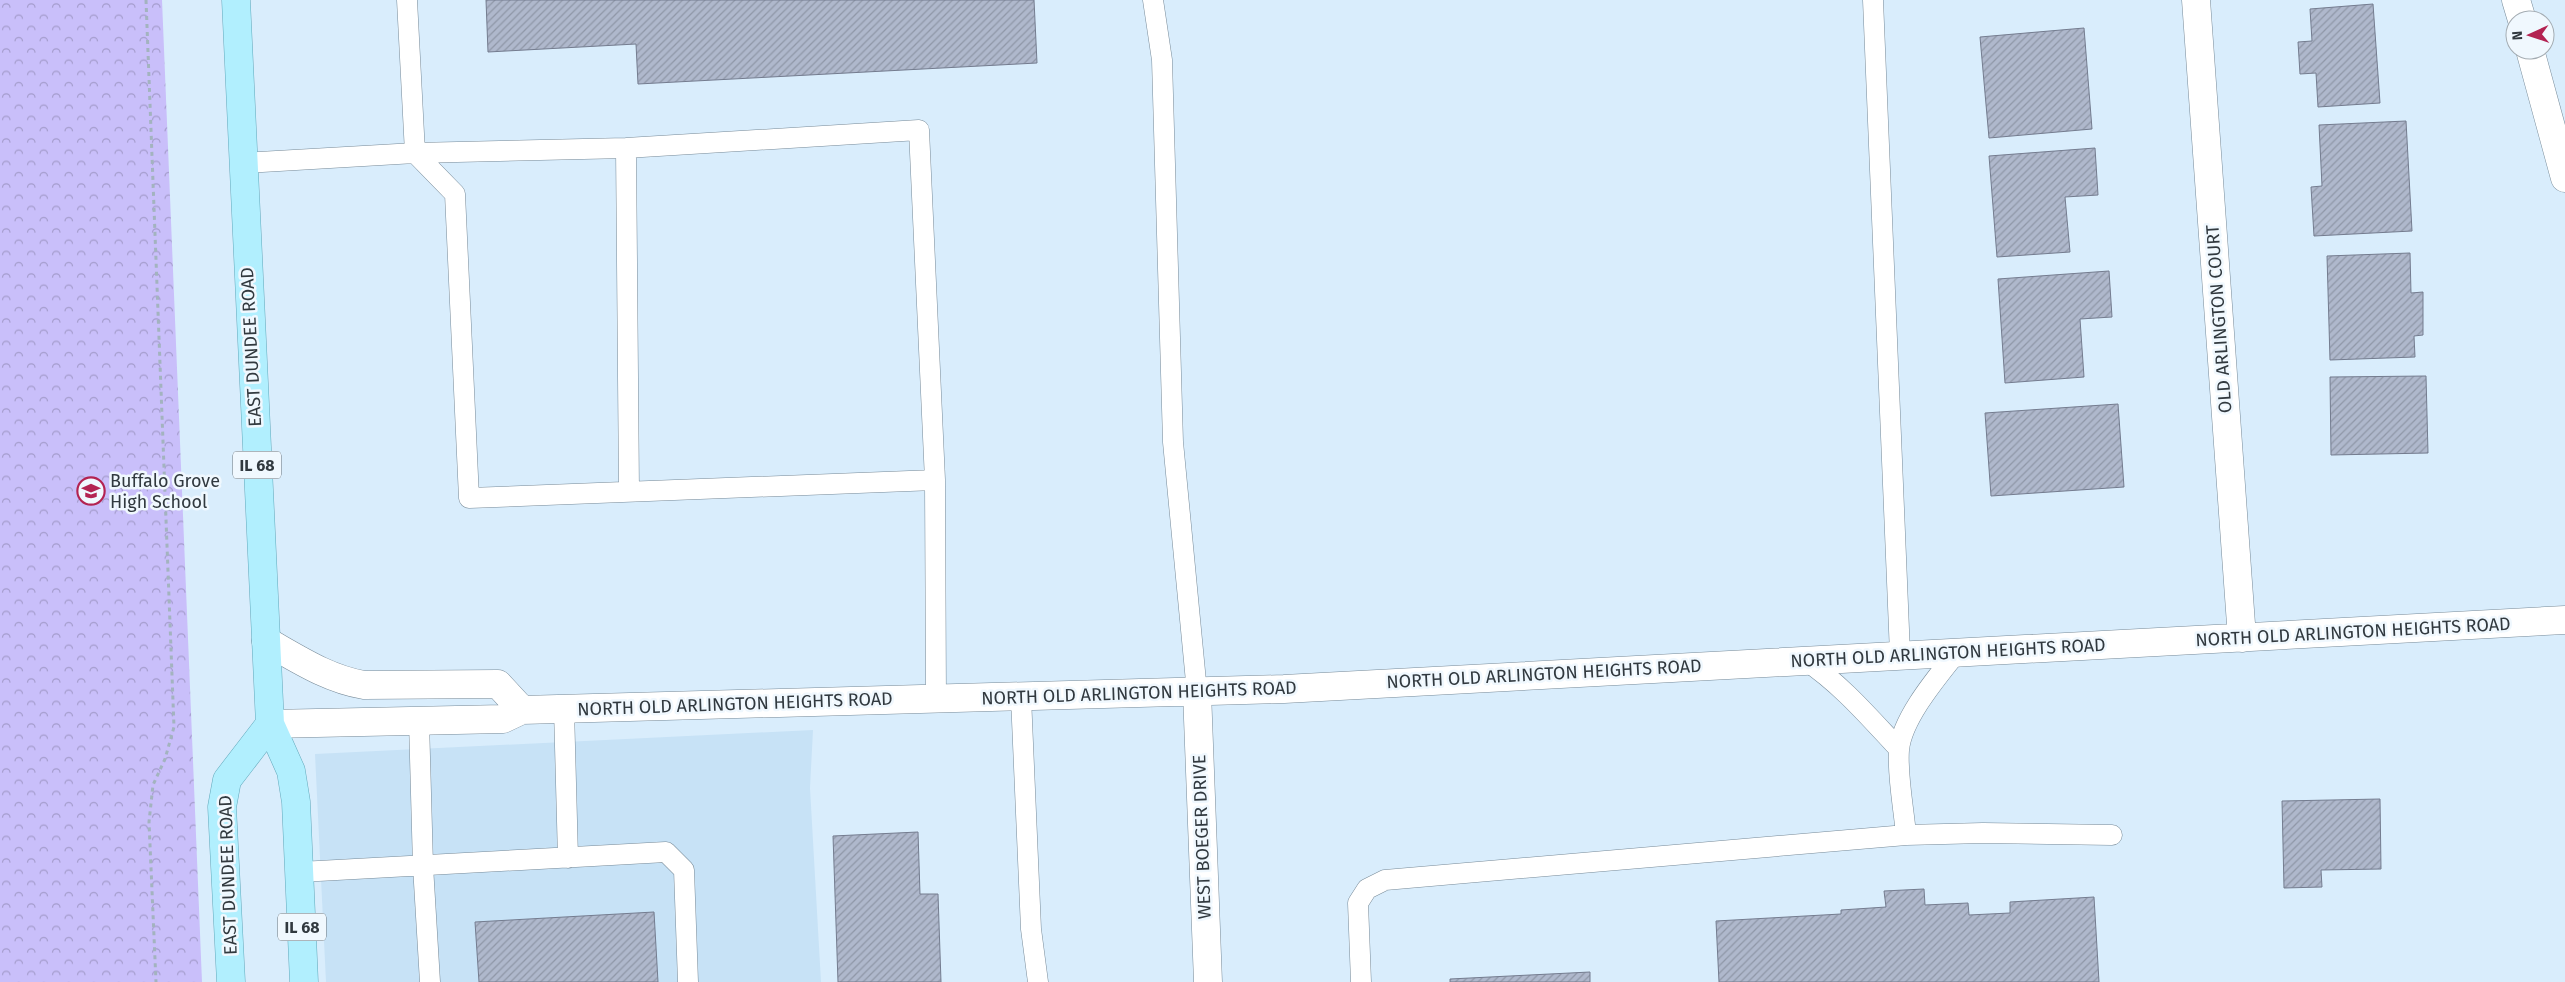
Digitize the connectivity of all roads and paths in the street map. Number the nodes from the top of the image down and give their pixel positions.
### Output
1 (146, 0) edge
2 (236, 0) edge
3 (408, 0) edge
4 (1153, 0) edge
5 (1873, 0) edge
6 (2196, 0) edge
7 (2533, 60) edge
8 (626, 148) junction
9 (415, 153) junction
10 (243, 163) junction
11 (2565, 178) edge
12 (935, 480) junction
13 (629, 491) junction
14 (2565, 620) edge
15 (2242, 638) junction
16 (266, 641) junction
17 (1957, 652) junction
18 (1900, 654) junction
19 (1805, 660) junction
20 (1197, 692) junction
21 (1021, 697) junction
22 (936, 699) junction
23 (564, 709) junction
24 (522, 710) junction
25 (419, 721) junction
26 (270, 724) junction
27 (1899, 749) junction
28 (1906, 835) junction
29 (2112, 835) dead end
30 (568, 858) junction
31 (423, 866) junction
32 (300, 872) junction
33 (156, 982) edge
34 (231, 982) edge
35 (304, 982) edge
36 (430, 982) edge
37 (688, 982) edge
38 (1038, 982) edge
39 (1208, 982) edge
40 (1361, 982) edge

1 - 33 path
2 - 10 main road, EAST DUNDEE ROAD / IL 68
3 - 9 lane
4 - 20 lane
5 - 18 lane
6 - 15 street, OLD ARLINGTON COURT
7 - 11 street
8 - 9 lane
8 - 12 lane
8 - 13 lane
9 - 10 lane
9 - 13 lane
10 - 16 main road, EAST DUNDEE ROAD / IL 68
12 - 13 lane
12 - 22 lane
14 - 15 street, NORTH OLD ARLINGTON HEIGHTS ROAD
15 - 17 street, NORTH OLD ARLINGTON HEIGHTS ROAD
16 - 24 street
16 - 26 main road, EAST DUNDEE ROAD / IL 68
17 - 18 street, NORTH OLD ARLINGTON HEIGHTS ROAD
17 - 27 lane
18 - 19 street, NORTH OLD ARLINGTON HEIGHTS ROAD
19 - 20 street, NORTH OLD ARLINGTON HEIGHTS ROAD
19 - 27 lane
20 - 21 street, NORTH OLD ARLINGTON HEIGHTS ROAD
20 - 39 street, WEST BOEGER DRIVE
21 - 22 street, NORTH OLD ARLINGTON HEIGHTS ROAD
21 - 38 lane
22 - 23 street, NORTH OLD ARLINGTON HEIGHTS ROAD
23 - 24 street, NORTH OLD ARLINGTON HEIGHTS ROAD
23 - 30 lane
24 - 25 street, NORTH OLD ARLINGTON HEIGHTS ROAD
25 - 26 street, NORTH OLD ARLINGTON HEIGHTS ROAD
25 - 31 lane
26 - 32 main road, EAST DUNDEE ROAD / IL 68
26 - 34 main road, EAST DUNDEE ROAD
27 - 28 lane
28 - 29 lane
28 - 40 lane
30 - 31 lane
30 - 37 lane
31 - 32 lane
31 - 36 lane
32 - 35 main road, EAST DUNDEE ROAD / IL 68

